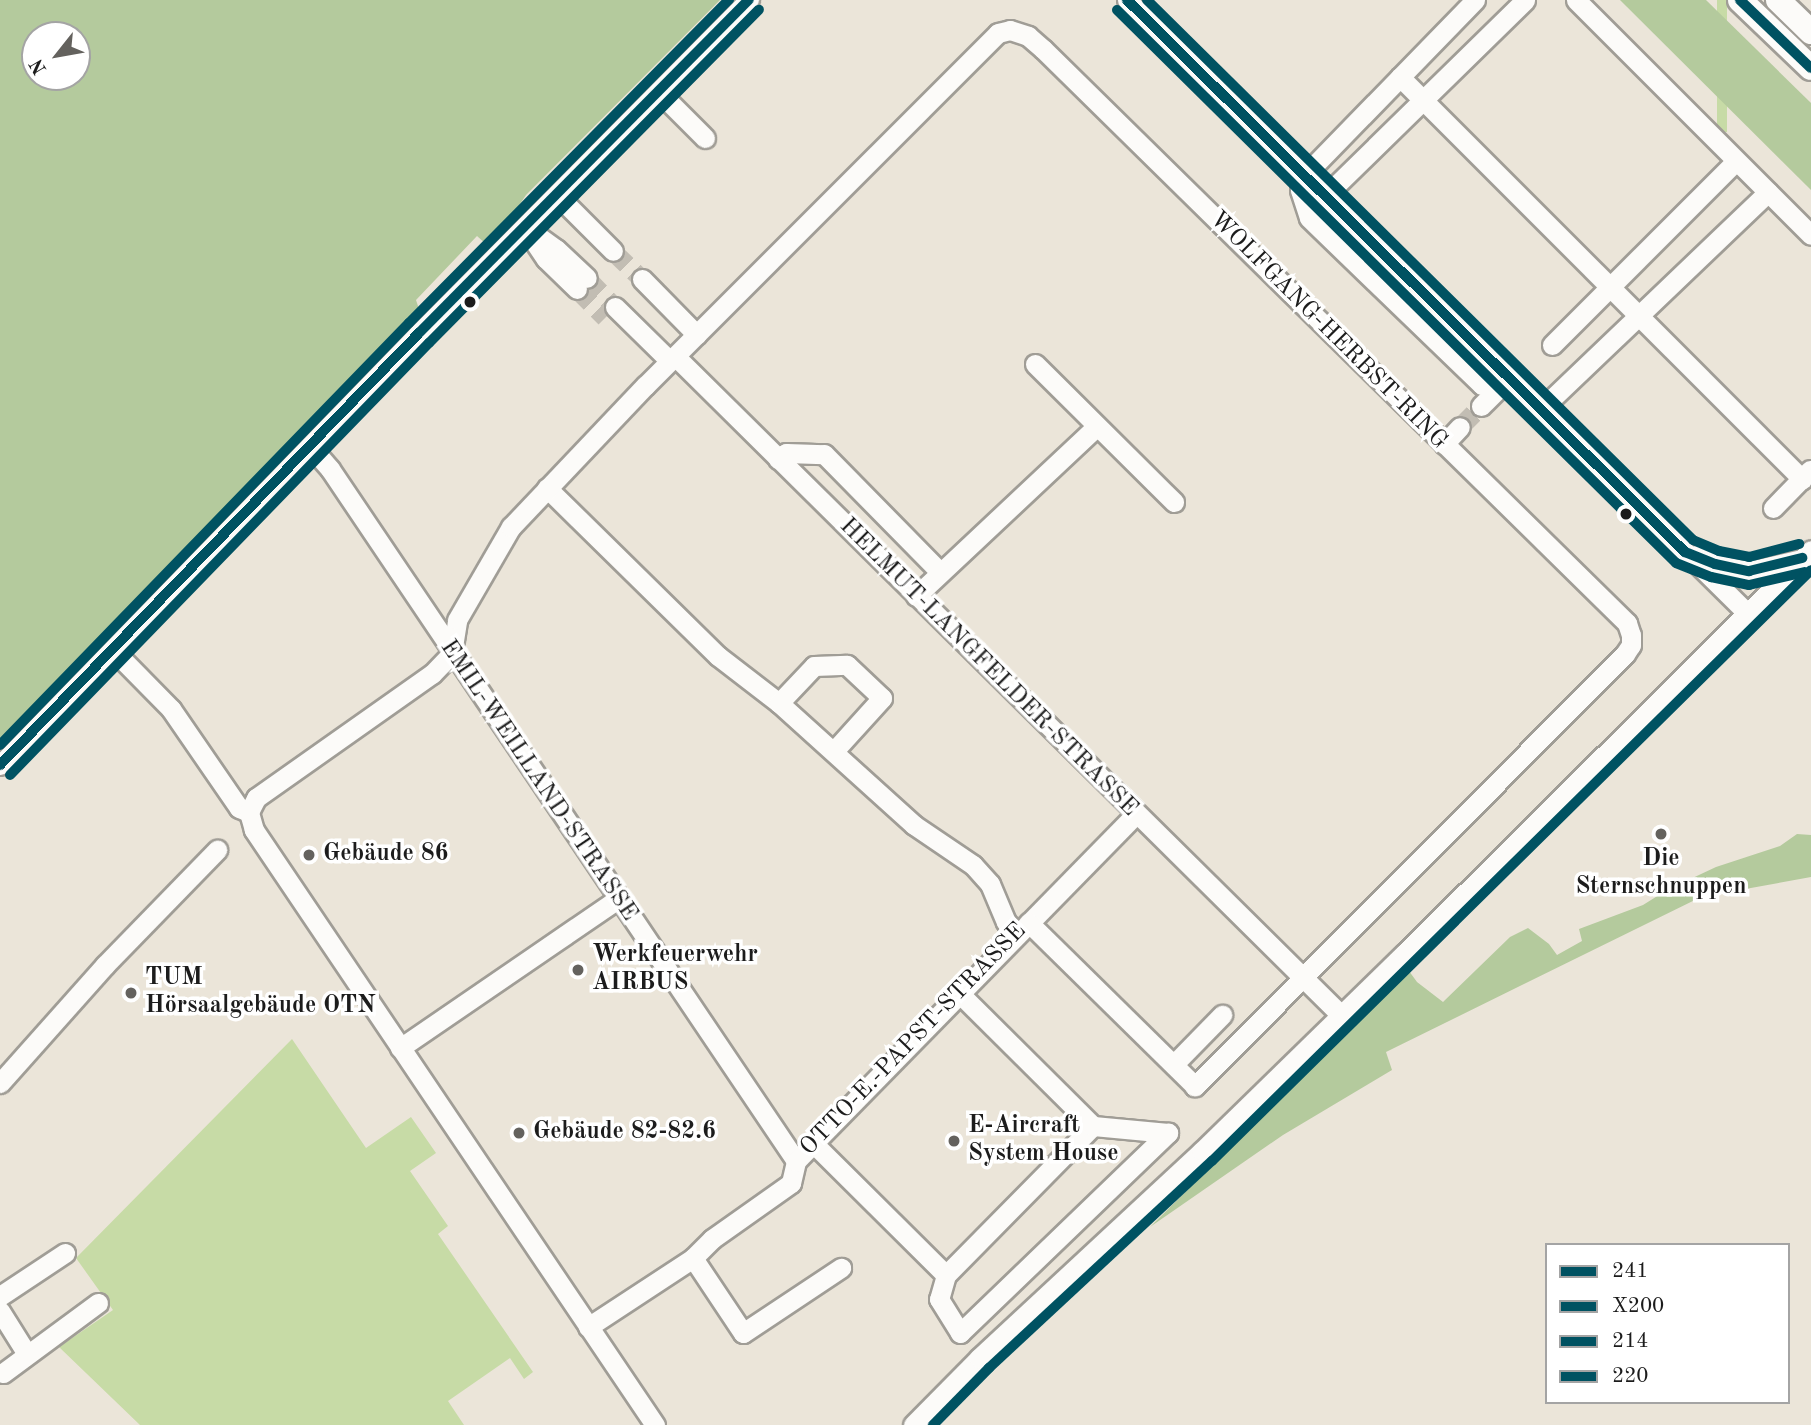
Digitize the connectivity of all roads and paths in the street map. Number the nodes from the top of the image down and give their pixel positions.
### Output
1 (749, 0) edge
2 (1128, 0) edge
3 (1475, 0) edge
4 (1525, 0) edge
5 (1576, 0) edge
6 (1740, 0) edge
7 (1778, 0) edge
8 (1811, 32) edge
9 (1811, 68) edge
10 (1400, 77) junction
11 (659, 92) junction
12 (1423, 100) junction
13 (705, 138) dead end
14 (1736, 161) junction
15 (1305, 176) junction
16 (1768, 192) junction
17 (557, 195) junction
18 (1325, 195) junction
19 (525, 228) junction
20 (1811, 235) edge
21 (613, 251) tunnel mouth
22 (642, 279) tunnel mouth
23 (582, 284) tunnel mouth
24 (1610, 286) junction
25 (610, 312) tunnel mouth
26 (1639, 315) junction
27 (697, 335) junction
28 (1552, 345) dead end
29 (673, 359) junction
30 (1035, 364) dead end
31 (1504, 383) junction
32 (1481, 406) tunnel mouth
33 (1541, 409) junction
34 (1097, 426) junction
35 (1460, 427) tunnel mouth
36 (1444, 444) junction
37 (310, 446) junction
38 (778, 459) junction
39 (1806, 474) edge
40 (547, 488) junction
41 (1174, 502) dead end
42 (1773, 508) dead end
43 (1685, 552) junction
44 (1807, 554) edge
45 (940, 572) junction
46 (916, 596) junction
47 (1747, 613) junction
48 (113, 650) junction
49 (452, 653) junction
50 (779, 703) junction
51 (834, 751) junction
52 (0, 765) edge
53 (249, 812) junction
54 (1136, 814) junction
55 (217, 850) dead end
56 (618, 899) junction
57 (1023, 928) junction
58 (1303, 977) junction
59 (961, 995) junction
60 (1222, 1015) dead end
61 (1341, 1015) junction
62 (400, 1048) junction
63 (1174, 1064) junction
64 (0, 1083) edge
65 (1093, 1126) junction
66 (813, 1143) junction
67 (796, 1161) junction
68 (65, 1253) dead end
69 (693, 1258) junction
70 (841, 1268) dead end
71 (946, 1275) junction
72 (0, 1296) edge
73 (98, 1303) dead end
74 (0, 1311) edge
75 (588, 1327) junction
76 (27, 1354) junction
77 (3, 1373) dead end
78 (655, 1425) edge
79 (913, 1425) edge

1 - 11 street
2 - 15 street
3 - 10 street
4 - 12 street
5 - 14 street
6 - 9 main road
7 - 8 main road
10 - 12 street
10 - 15 street
11 - 13 street
11 - 17 street
12 - 18 street
12 - 24 street
14 - 16 street
14 - 24 street
15 - 18 street
15 - 31 street
16 - 20 street
16 - 26 street
17 - 19 street
17 - 21 street
18 - 31 street
19 - 23 street
19 - 37 street
22 - 27 street
24 - 26 street
24 - 28 street
25 - 29 street, HELMUT-LANGFELDER-STRASSE
26 - 33 street
26 - 39 street
27 - 29 street, WOLFGANG-HERBST-RING
27 - 36 street, WOLFGANG-HERBST-RING
29 - 38 street, HELMUT-LANGFELDER-STRASSE
29 - 40 street, WOLFGANG-HERBST-RING
30 - 34 street
31 - 32 street
31 - 33 street
33 - 43 street
34 - 41 street
34 - 45 street
35 - 36 street
36 - 58 street, WOLFGANG-HERBST-RING
37 - 48 street
37 - 49 street, EMIL-WEILLAND-STRASSE
38 - 45 street
38 - 46 street, HELMUT-LANGFELDER-STRASSE
39 - 42 street
40 - 49 street, WOLFGANG-HERBST-RING
40 - 50 street
43 - 44 street
43 - 47 street
44 - 47 street
45 - 46 street
46 - 54 street, HELMUT-LANGFELDER-STRASSE
47 - 61 street
48 - 52 street
48 - 53 street
49 - 53 street
49 - 56 street, EMIL-WEILLAND-STRASSE
50 - 51 street
50 - 51 street
51 - 57 street
53 - 62 street
54 - 57 street, OTTO-E.-PAPST-STRASSE
54 - 58 street, HELMUT-LANGFELDER-STRASSE
55 - 64 street
56 - 62 street
56 - 67 street, EMIL-WEILLAND-STRASSE
57 - 59 street, OTTO-E.-PAPST-STRASSE
57 - 63 street
58 - 61 street, HELMUT-LANGFELDER-STRASSE
58 - 63 street
59 - 65 street
59 - 66 street, OTTO-E.-PAPST-STRASSE
60 - 63 street
61 - 79 street
62 - 75 street
65 - 71 street
65 - 71 street
66 - 67 street, OTTO-E.-PAPST-STRASSE
66 - 71 street
67 - 69 street, OTTO-E.-PAPST-STRASSE
68 - 72 street
69 - 70 street
69 - 75 street, OTTO-E.-PAPST-STRASSE
73 - 76 street
74 - 76 street
75 - 78 street
76 - 77 street

